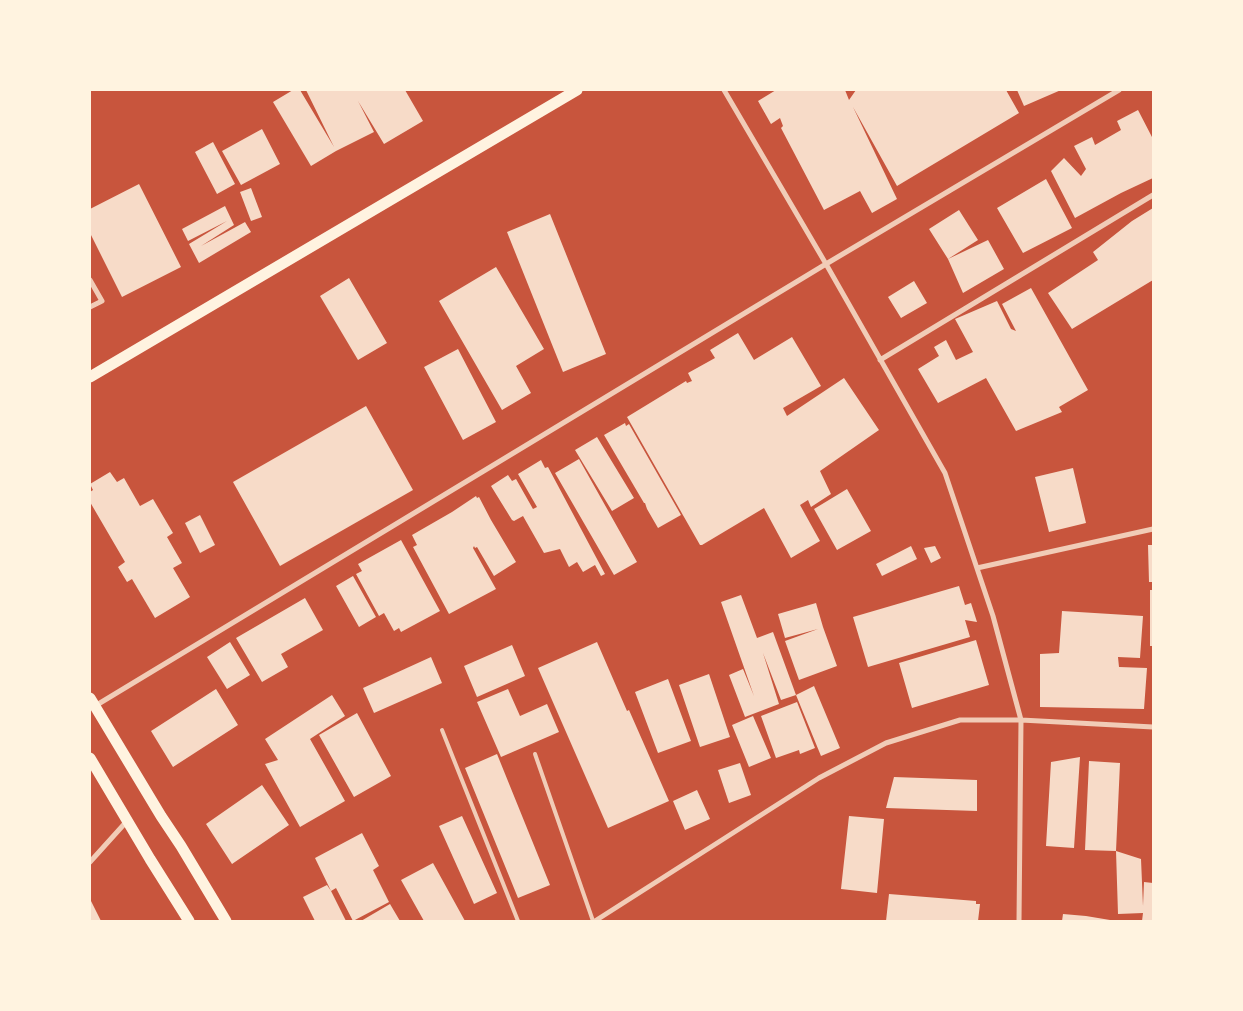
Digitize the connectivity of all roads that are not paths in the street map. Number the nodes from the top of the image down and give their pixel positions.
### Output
1 (577, 90) edge
2 (724, 90) edge
3 (1119, 90) edge
4 (1153, 195) edge
5 (826, 264) junction
6 (90, 280) edge
7 (90, 307) edge
8 (126, 356) junction
9 (880, 360) junction
10 (90, 369) edge
11 (90, 377) edge
12 (90, 386) edge
13 (1153, 529) edge
14 (977, 568) junction
15 (92, 702) edge
16 (1021, 720) junction
17 (1153, 728) edge
18 (442, 730) dead end
19 (536, 754) dead end
20 (90, 758) edge
21 (129, 824) junction
22 (90, 862) edge
23 (188, 921) edge
24 (226, 921) edge
25 (518, 921) edge
26 (594, 921) edge
27 (1019, 921) edge

1 - 8 main road
2 - 5 street
3 - 5 street
4 - 9 street
5 - 9 street
5 - 15 street
6 - 7 street
8 - 10 main road
8 - 11 main road
8 - 12 main road
9 - 14 street
13 - 14 street
14 - 16 street
15 - 24 main road
16 - 17 street
16 - 26 street
16 - 27 street
18 - 25 lane
19 - 26 lane
20 - 21 main road
21 - 22 street
21 - 23 main road

